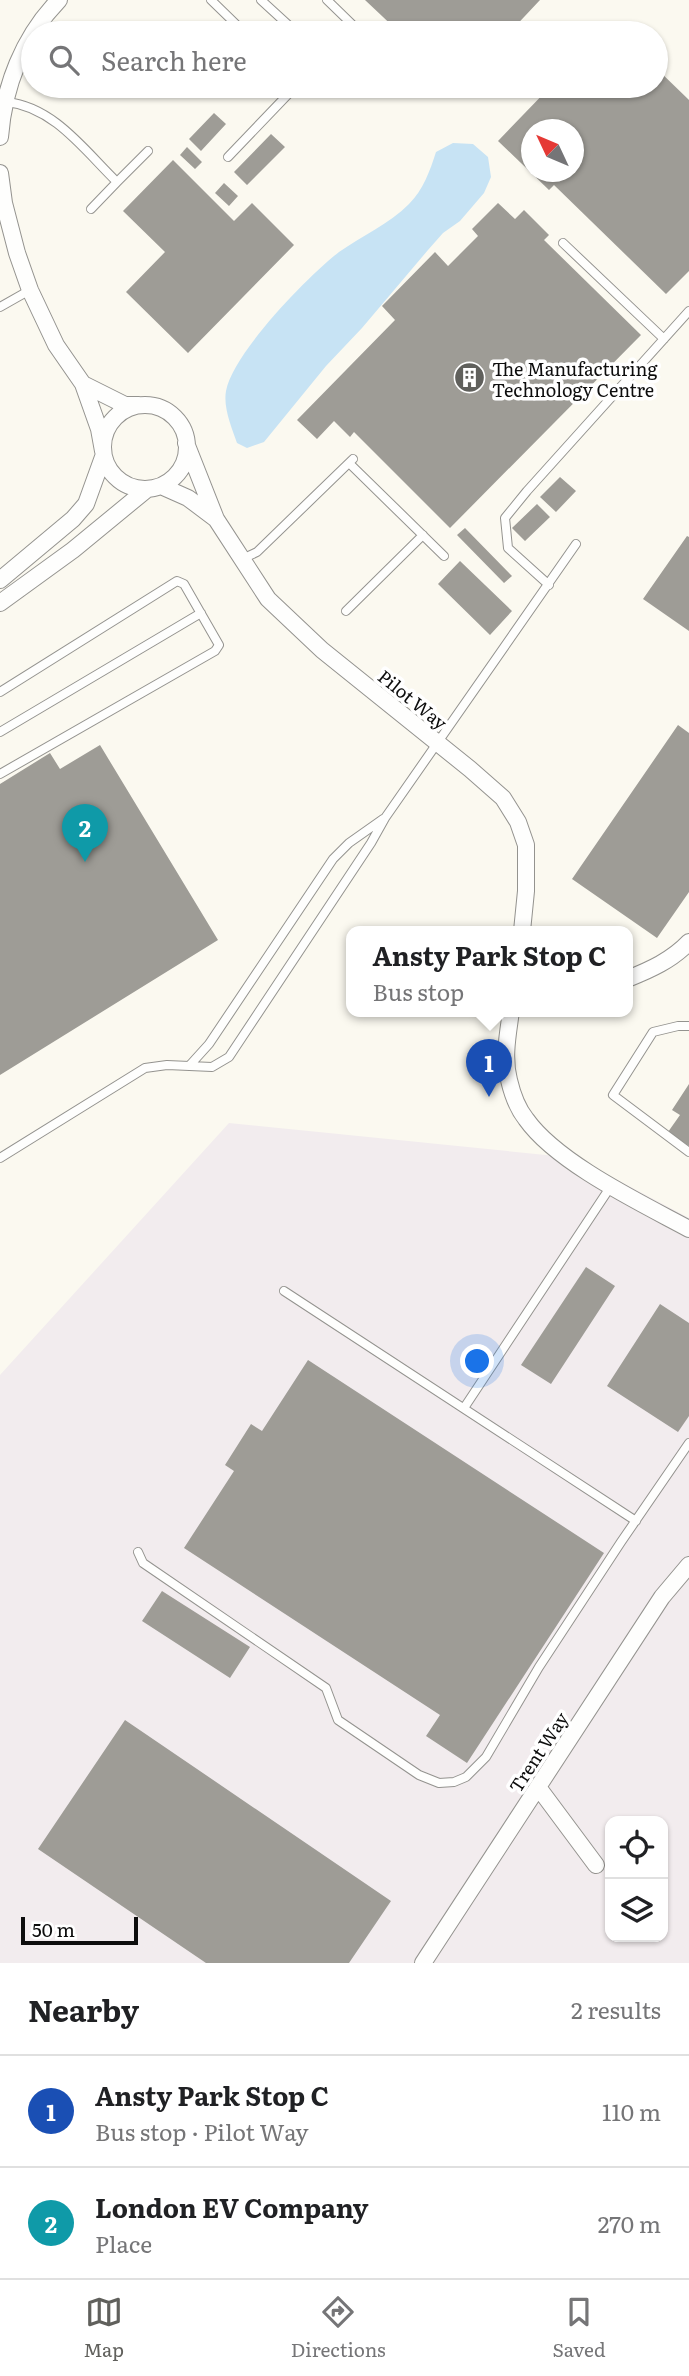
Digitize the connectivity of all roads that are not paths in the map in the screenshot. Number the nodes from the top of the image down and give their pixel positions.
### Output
1 (59, 0) edge
2 (261, 0) edge
3 (327, 0) edge
4 (213, 1) edge
5 (42, 21) edge
6 (233, 21) edge
7 (284, 21) edge
8 (349, 21) edge
9 (21, 54) edge
10 (285, 98) edge
11 (7, 102) junction
12 (0, 137) edge
13 (148, 151) dead end
14 (228, 157) dead end
15 (0, 173) edge
16 (117, 182) junction
17 (91, 209) dead end
18 (563, 243) dead end
19 (30, 290) junction
20 (0, 307) edge
21 (689, 311) edge
22 (664, 339) junction
23 (83, 384) junction
24 (145, 405) junction
25 (186, 443) junction
26 (103, 454) junction
27 (154, 488) junction
28 (216, 519) junction
29 (424, 535) junction
30 (576, 544) dead end
31 (444, 556) dead end
32 (243, 559) junction
33 (0, 580) edge
34 (549, 585) junction
35 (0, 603) edge
36 (346, 611) dead end
37 (201, 613) junction
38 (0, 692) edge
39 (0, 732) edge
40 (438, 745) junction
41 (0, 774) edge
42 (385, 818) junction
43 (522, 926) edge
44 (689, 942) edge
45 (633, 977) edge
46 (510, 1017) edge
47 (689, 1027) edge
48 (190, 1065) junction
49 (689, 1152) edge
50 (0, 1158) edge
51 (611, 1186) junction
52 (689, 1228) edge
53 (284, 1291) dead end
54 (464, 1408) junction
55 (689, 1443) edge
56 (636, 1521) junction
57 (138, 1552) dead end
58 (689, 1565) edge
59 (538, 1787) junction
60 (596, 1865) dead end
61 (423, 1963) edge

1 - 5 street
2 - 7 lane
3 - 8 lane
4 - 6 lane
9 - 11 street
10 - 14 lane
11 - 12 street
11 - 16 lane
13 - 16 lane
15 - 19 street
16 - 17 lane
18 - 22 lane
19 - 20 lane
19 - 23 street
21 - 22 lane
22 - 34 lane
23 - 24 street
23 - 26 street
24 - 25 street
24 - 26 street
25 - 27 street
25 - 28 street, Pilot Way
26 - 27 street
26 - 33 street
27 - 28 street, Pilot Way
27 - 35 street
28 - 32 street, Pilot Way
29 - 31 lane
29 - 32 lane
29 - 36 lane
30 - 34 lane
32 - 40 street, Pilot Way
34 - 40 lane
37 - 38 lane
37 - 39 lane
37 - 41 lane
40 - 42 lane
40 - 43 street, Pilot Way
42 - 48 lane
42 - 48 lane
44 - 45 street
46 - 51 street
47 - 49 lane
48 - 50 lane
51 - 52 street
51 - 54 lane
53 - 54 lane
54 - 56 lane
55 - 56 lane
56 - 57 lane
58 - 59 street, Trent Way
59 - 60 street
59 - 61 street, Trent Way

